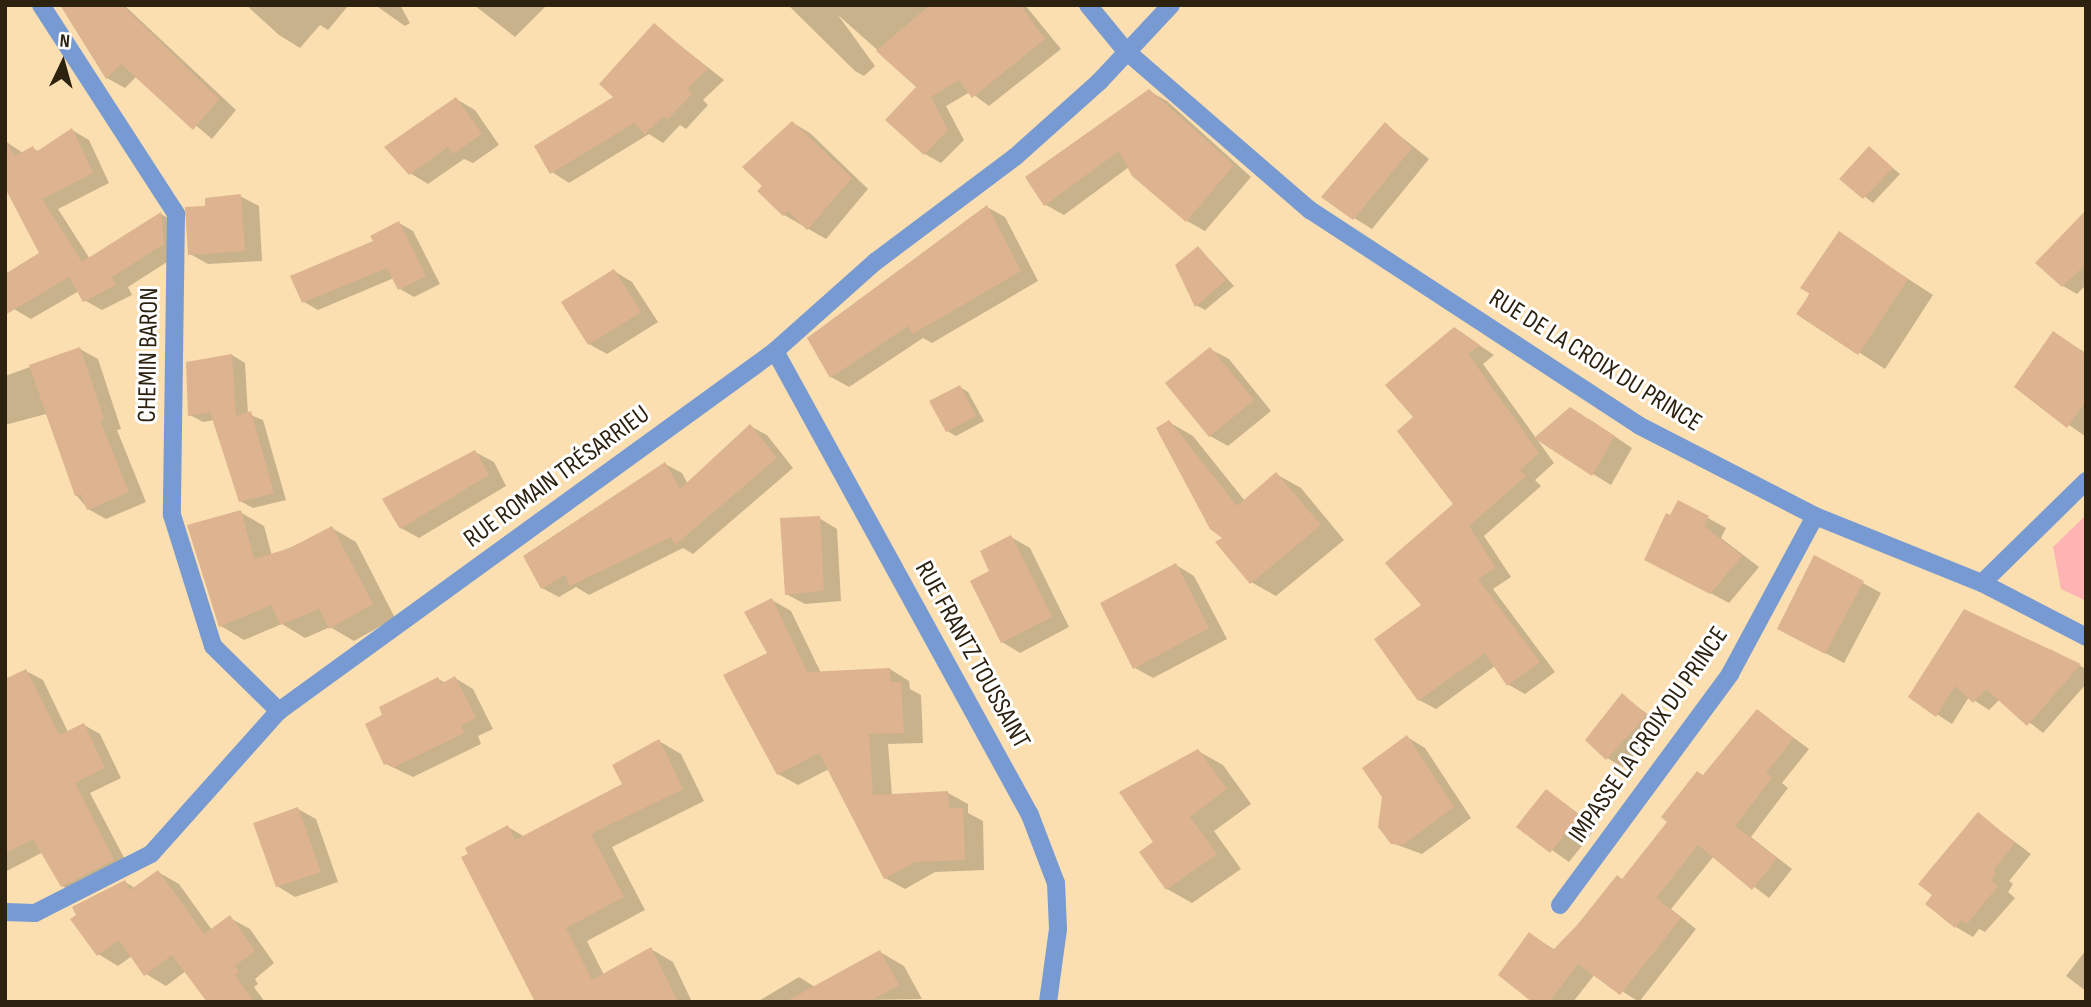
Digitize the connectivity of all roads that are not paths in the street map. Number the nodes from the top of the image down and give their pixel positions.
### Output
1 (41, 5) edge
2 (1088, 5) edge
3 (1171, 5) edge
4 (1125, 50) junction
5 (775, 351) junction
6 (2086, 481) edge
7 (1815, 516) junction
8 (1982, 583) junction
9 (2086, 637) edge
10 (279, 711) junction
11 (1560, 905) dead end
12 (5, 912) edge
13 (1048, 1002) edge

1 - 10 street, CHEMIN BARON
2 - 4 street, RUE DE LA CROIX DU PRINCE
3 - 4 street, RUE ROMAIN TRÉSARRIEU
4 - 5 street, RUE ROMAIN TRÉSARRIEU
4 - 7 street, RUE DE LA CROIX DU PRINCE
5 - 10 street, RUE ROMAIN TRÉSARRIEU
5 - 13 street, RUE FRANTZ TOUSSAINT
6 - 8 street
7 - 8 street, RUE DE LA CROIX DU PRINCE
7 - 11 street, IMPASSE LA CROIX DU PRINCE
8 - 9 street, RUE DE LA CROIX DU PRINCE
10 - 12 street, RUE ROMAIN TRÉSARRIEU

